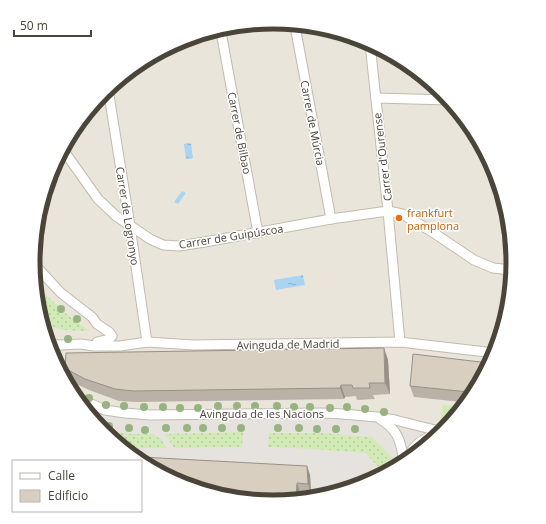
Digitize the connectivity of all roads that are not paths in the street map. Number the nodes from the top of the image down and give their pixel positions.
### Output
1 (296, 30) edge
2 (222, 35) edge
3 (371, 51) edge
4 (109, 96) edge
5 (376, 98) junction
6 (441, 100) edge
7 (66, 154) edge
8 (388, 211) junction
9 (331, 219) junction
10 (130, 226) junction
11 (258, 233) junction
12 (506, 269) edge
13 (40, 270) edge
14 (148, 342) junction
15 (400, 342) junction
16 (81, 344) junction
17 (55, 345) edge
18 (488, 352) edge
19 (87, 402) edge
20 (377, 417) junction
21 (435, 430) edge
22 (423, 440) edge
23 (413, 449) edge
24 (403, 456) edge

1 - 9 street, Carrer de Múrcia
2 - 11 street, Carrer de Bilbao
3 - 5 street, Carrer d'Ourense
4 - 10 street, Carrer de Logronyo
5 - 6 street
5 - 8 street, Carrer d'Ourense
7 - 10 street, Carrer de Guipúscoa
8 - 9 street, Carrer de Guipúscoa
8 - 12 street
8 - 15 street, Carrer d'Ourense
9 - 11 street, Carrer de Guipúscoa
10 - 11 street, Carrer de Guipúscoa
10 - 14 street, Carrer de Logronyo
13 - 16 street, Avinguda de Madrid
14 - 15 street, Avinguda de Madrid
14 - 16 street, Avinguda de Madrid
15 - 18 street, Avinguda de Madrid
16 - 17 street, Avinguda de Madrid
19 - 20 street, Avinguda de les Nacions
20 - 21 street, Avinguda de les Nacions
20 - 24 street
22 - 23 street

